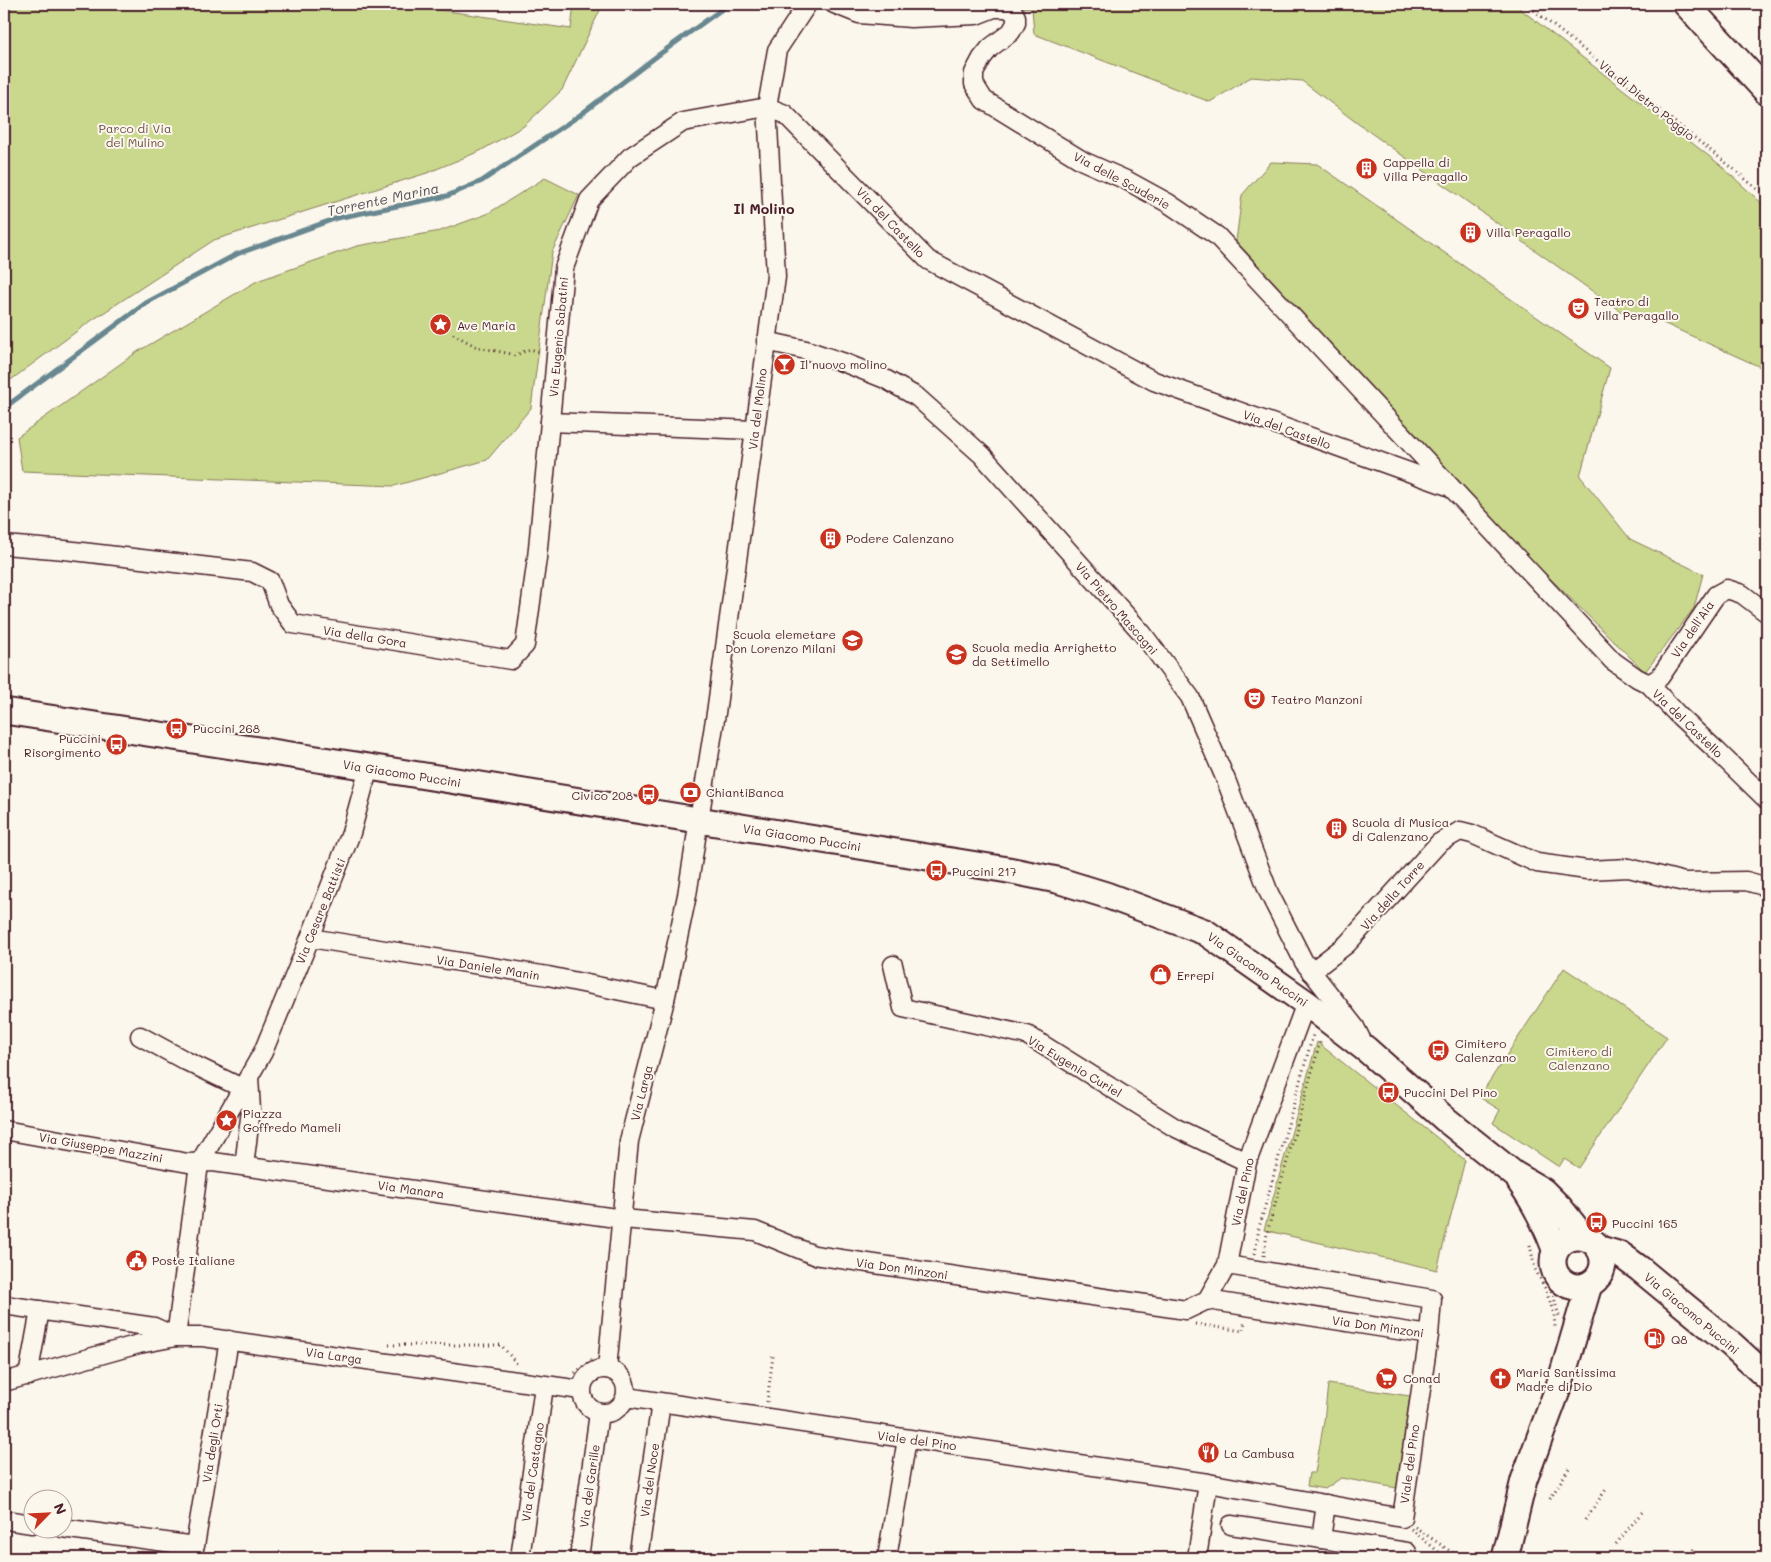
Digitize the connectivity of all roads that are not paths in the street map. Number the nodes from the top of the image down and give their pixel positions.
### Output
1 (834, 4) edge
2 (1686, 4) edge
3 (807, 5) edge
4 (1767, 92) edge
5 (767, 107) junction
6 (766, 341) junction
7 (550, 422) junction
8 (754, 430) junction
9 (1448, 486) junction
10 (4, 545) edge
11 (1767, 612) edge
12 (1649, 684) junction
13 (4, 711) edge
14 (369, 768) junction
15 (1767, 800) edge
16 (698, 821) junction
17 (1767, 887) edge
18 (310, 938) junction
19 (893, 965) dead end
20 (1311, 972) junction
21 (665, 1000) junction
22 (1306, 1003) junction
23 (140, 1036) dead end
24 (1367, 1050) junction
25 (245, 1082) junction
26 (4, 1130) edge
27 (1247, 1162) junction
28 (199, 1164) junction
29 (244, 1166) junction
30 (1514, 1174) junction
31 (623, 1219) junction
32 (1547, 1253) junction
33 (1588, 1265) junction
34 (1227, 1266) junction
35 (1207, 1300) junction
36 (4, 1306) edge
37 (40, 1310) junction
38 (1429, 1334) junction
39 (176, 1337) junction
40 (229, 1340) junction
41 (602, 1363) junction
42 (28, 1376) junction
43 (1767, 1377) edge
44 (4, 1382) edge
45 (544, 1386) junction
46 (581, 1390) junction
47 (626, 1398) junction
48 (661, 1403) junction
49 (599, 1413) junction
50 (907, 1439) junction
51 (1208, 1483) junction
52 (1326, 1504) junction
53 (12, 1521) dead end
54 (22, 1522) edge
55 (1231, 1525) dead end
56 (72, 1530) edge
57 (1321, 1539) junction
58 (194, 1552) edge
59 (1407, 1552) dead end
60 (520, 1558) edge
61 (578, 1558) edge
62 (638, 1558) edge
63 (887, 1558) edge
64 (1197, 1558) edge
65 (1505, 1558) edge

1 - 9 street, Via delle Scuderie
2 - 4 street
3 - 5 street, Via del Molino
5 - 6 street, Via del Molino
5 - 7 street, Via Eugenio Sabatini
5 - 9 street, Via del Castello
6 - 8 street, Via del Molino
6 - 20 street, Via Pietro Mascagni
7 - 8 street
7 - 10 street, Via della Gora
8 - 16 street, Via del Molino
9 - 12 street, Via del Castello
11 - 12 street, Via dell'Aia
12 - 15 street, Via del Castello
13 - 14 street, Via Giacomo Puccini
14 - 16 street, Via Giacomo Puccini
14 - 18 street, Via Cesare Battisti
16 - 21 street, Via Larga
16 - 22 street, Via Giacomo Puccini
17 - 20 street, Via della Torre
18 - 21 street, Via Daniele Manin
18 - 25 street, Via Cesare Battisti
19 - 27 street, Via Eugenio Curiel
20 - 24 street, Via Pietro Mascagni
21 - 31 street, Via Larga
22 - 24 street, Via Giacomo Puccini
22 - 27 street, Via del Pino
23 - 25 street
24 - 30 street, Via Giacomo Puccini
25 - 28 street
25 - 29 street
26 - 28 street, Via Giuseppe Mazzini
27 - 34 street, Via del Pino
28 - 29 street, Via Manara
28 - 39 street
29 - 31 street, Via Manara
30 - 32 street, Via Giacomo Puccini
30 - 33 street, Via Giacomo Puccini
31 - 35 street, Via Don Minzoni
31 - 41 street, Via Larga
32 - 33 street, Via Giacomo Puccini
32 - 33 street, Via Giacomo Puccini
33 - 43 street, Via Giacomo Puccini
33 - 65 street
34 - 35 street, Via del Pino
34 - 38 street, Via Don Minzoni
35 - 38 street, Via Don Minzoni
36 - 37 street, Via Larga
37 - 39 street, Via Larga
37 - 42 street
38 - 52 street, Viale del Pino
39 - 40 street, Via Larga
39 - 42 street, Via Larga
40 - 45 street, Via Larga
40 - 58 street, Via degli Orti
41 - 46 street
41 - 47 street
42 - 44 street, Via Larga
45 - 46 street, Via Larga
45 - 60 street, Via del Castagno
46 - 49 street
47 - 48 street, Viale del Pino
47 - 49 street
48 - 50 street, Viale del Pino
48 - 62 street, Via del Noce
49 - 61 street, Via del Garille
50 - 51 street, Viale del Pino
50 - 63 street
51 - 52 street, Viale del Pino
51 - 64 street
52 - 57 street
53 - 54 street
55 - 57 street
56 - 58 street, Via degli Orti
57 - 59 street

